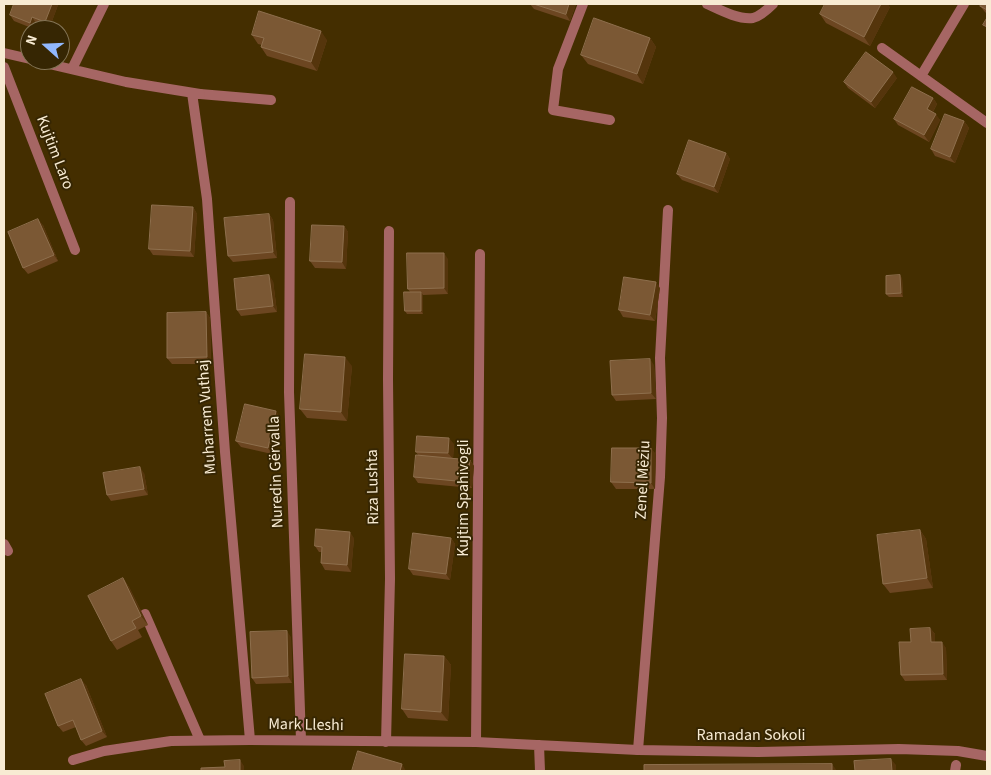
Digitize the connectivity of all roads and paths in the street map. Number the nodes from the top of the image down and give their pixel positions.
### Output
1 (104, 4) edge
2 (583, 4) edge
3 (707, 4) edge
4 (773, 4) edge
5 (964, 4) edge
6 (882, 48) dead end
7 (4, 53) edge
8 (20, 57) edge
9 (4, 67) edge
10 (72, 70) joint
11 (921, 76) junction
12 (196, 93) junction
13 (271, 100) dead end
14 (610, 120) dead end
15 (987, 123) edge
16 (290, 202) dead end
17 (668, 210) dead end
18 (389, 231) dead end
19 (75, 250) dead end
20 (480, 254) dead end
21 (145, 614) dead end
22 (200, 740) junction
23 (250, 740) junction
24 (301, 740) junction
25 (386, 742) junction
26 (476, 742) junction
27 (539, 746) junction
28 (638, 750) junction
29 (987, 756) edge
30 (73, 760) dead end
31 (540, 771) edge

1 - 10 street
2 - 14 street
3 - 4 street
5 - 11 street
6 - 11 street
7 - 8 street
9 - 19 street, Kujtim Laro
10 - 12 street
11 - 15 street
12 - 13 street
12 - 23 street, Muharrem Vuthaj
16 - 24 street, Nuredin Gërvalla
17 - 28 street, Zenel Mëziu
18 - 25 street, Riza Lushta
20 - 26 street, Kujtim Spahivogli
21 - 22 street
22 - 23 street, Mark Lleshi
22 - 30 street, Mark Lleshi
23 - 24 street, Mark Lleshi
24 - 25 street, Mark Lleshi
25 - 26 street, Mark Lleshi
26 - 27 street, Mark Lleshi
27 - 28 street, Ramadan Sokoli
27 - 31 street
28 - 29 street, Ramadan Sokoli

